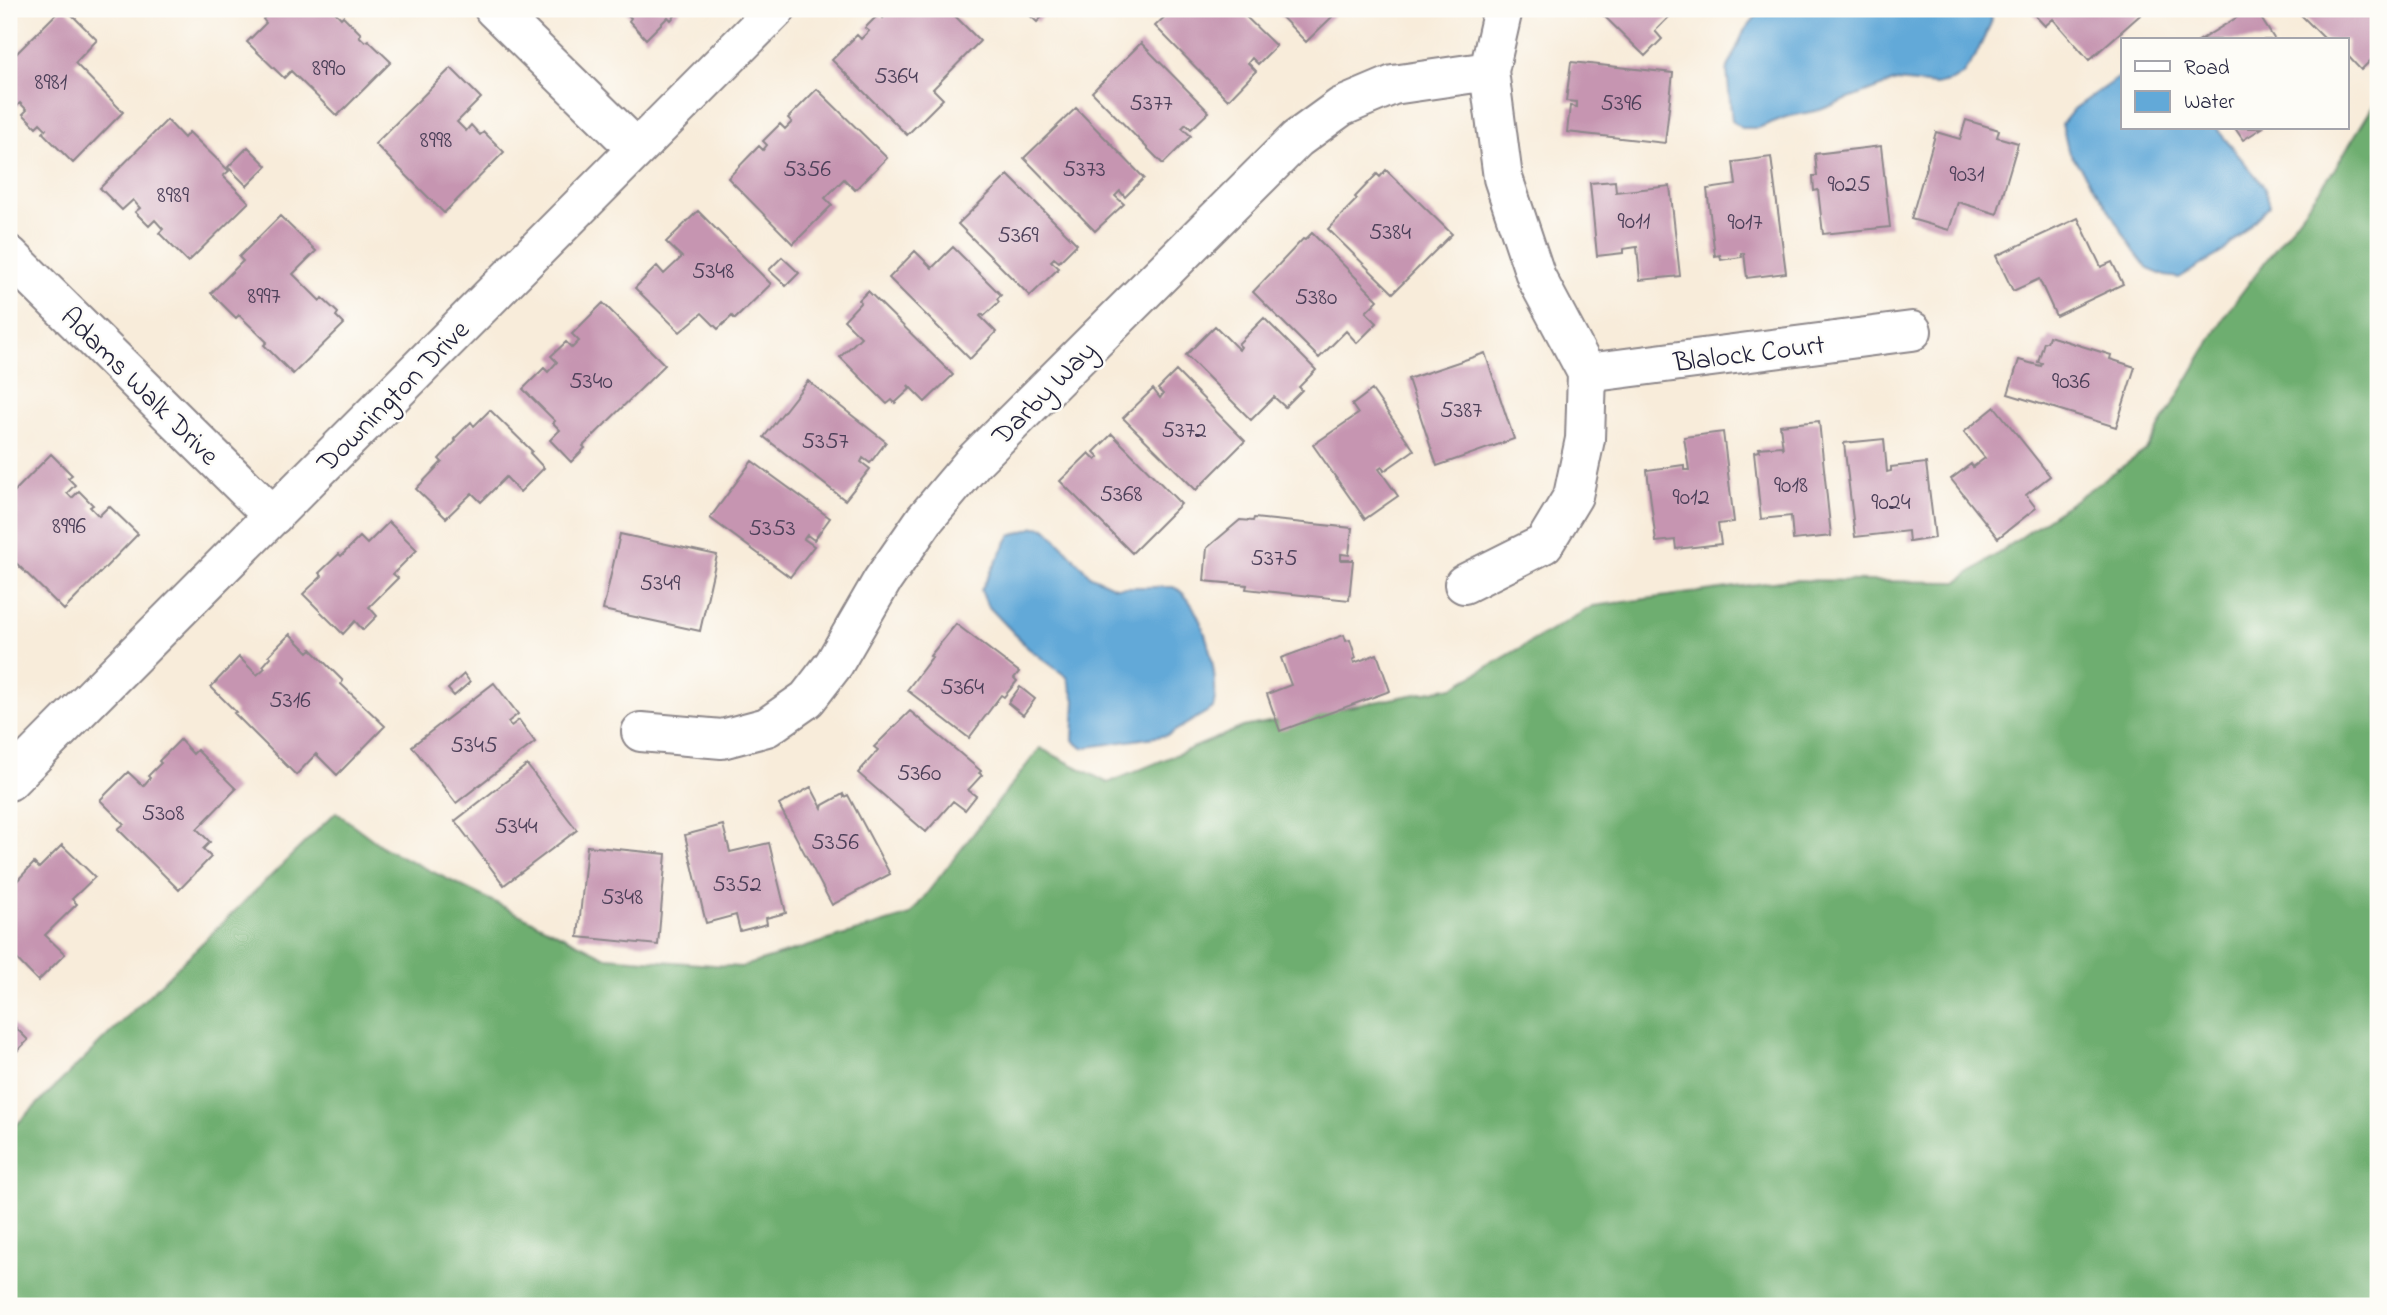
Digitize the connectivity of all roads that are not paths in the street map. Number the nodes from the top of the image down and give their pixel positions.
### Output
1 (494, 9) edge
2 (776, 9) edge
3 (1503, 9) edge
4 (1489, 71) junction
5 (636, 148) junction
6 (9, 255) edge
7 (1912, 331) dead end
8 (1587, 373) junction
9 (273, 516) junction
10 (1464, 584) dead end
11 (641, 732) dead end
12 (9, 780) edge

1 - 5 street
2 - 5 street, Downington Drive
3 - 4 street
4 - 8 street
4 - 11 street, Darby Way
5 - 9 street, Downington Drive
6 - 9 street, Adams Walk Drive
7 - 8 street, Blalock Court
8 - 10 street
9 - 12 street, Downington Drive

